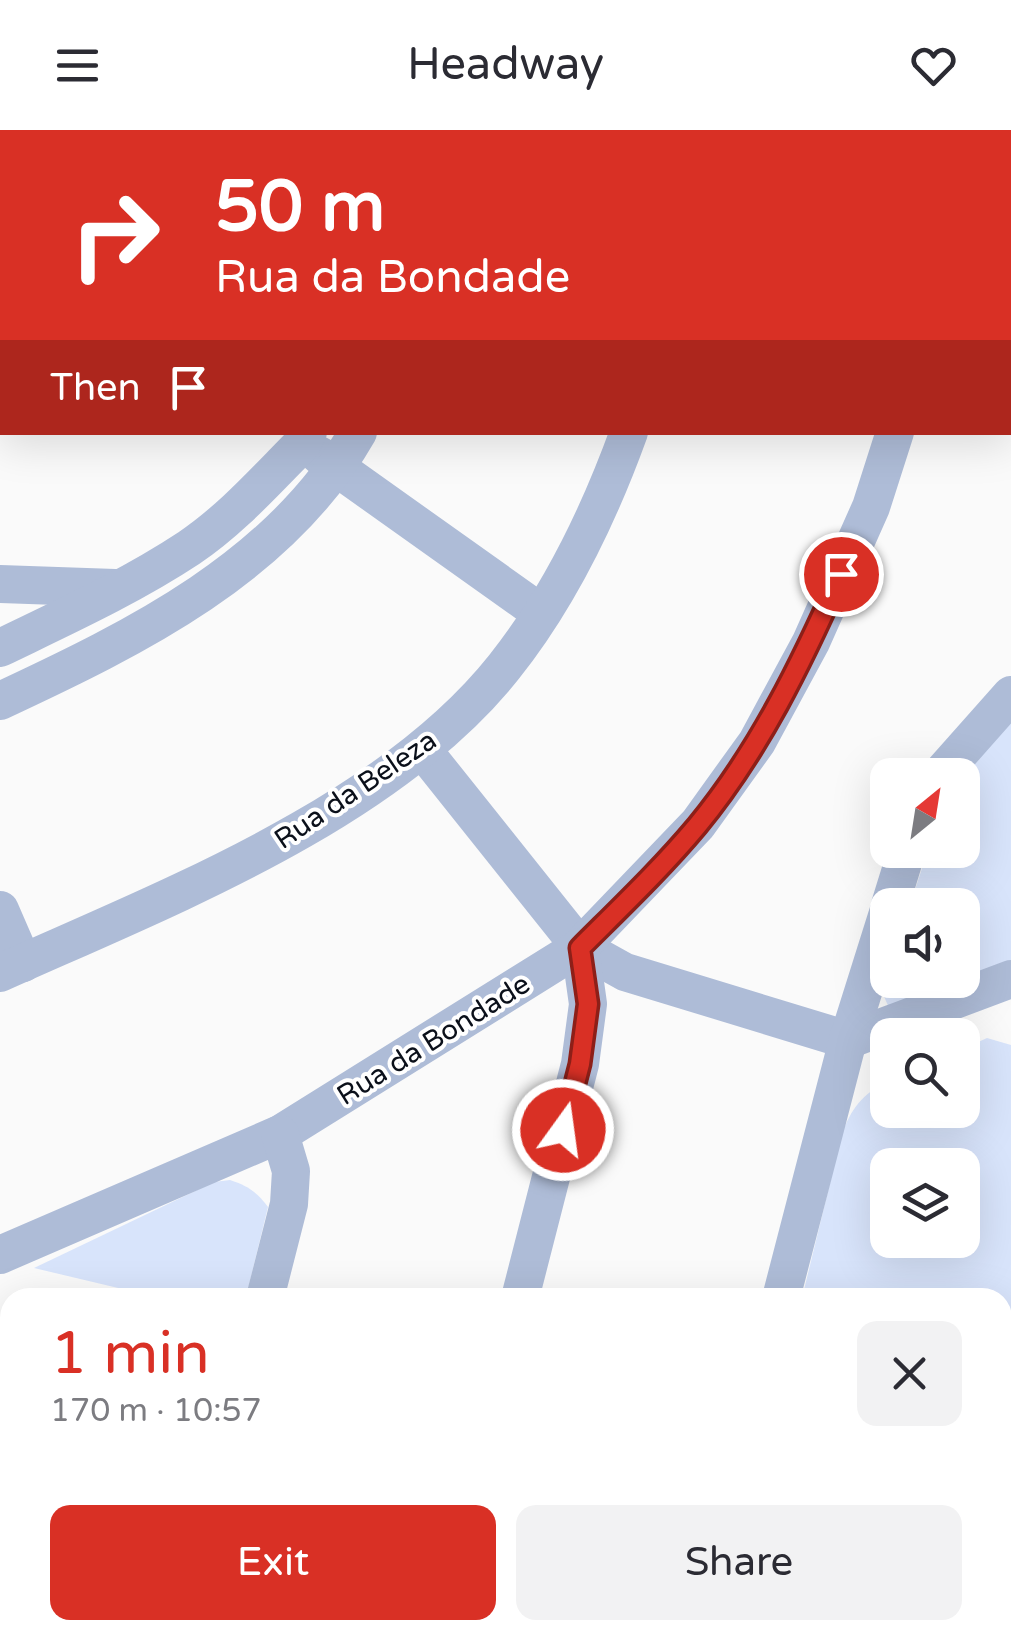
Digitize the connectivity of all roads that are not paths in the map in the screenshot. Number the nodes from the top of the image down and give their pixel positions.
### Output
1 (356, 435) edge
2 (628, 435) edge
3 (894, 435) edge
4 (298, 436) edge
5 (338, 468) junction
6 (0, 584) edge
7 (122, 588) junction
8 (541, 613) junction
9 (0, 648) edge
10 (1011, 696) edge
11 (0, 701) edge
12 (422, 749) junction
13 (955, 758) edge
14 (0, 910) edge
15 (580, 948) junction
16 (11, 968) edge
17 (870, 970) edge
18 (1011, 978) edge
19 (848, 1040) junction
20 (280, 1134) junction
21 (2, 1264) edge
22 (268, 1288) edge
23 (523, 1288) edge
24 (784, 1288) edge

1 - 5 street
2 - 8 street, Rua da Beleza
3 - 15 street, Rua da Bondade
4 - 5 street
4 - 7 street
5 - 8 street
5 - 11 street
6 - 7 street
7 - 9 street
8 - 12 street, Rua da Beleza
10 - 13 street
12 - 15 street
12 - 16 street, Rua da Beleza
14 - 16 street
15 - 19 street
15 - 20 street, Rua da Bondade
15 - 23 street
17 - 19 street
18 - 19 street
19 - 24 street
20 - 21 street, Rua da Bondade
20 - 22 street

